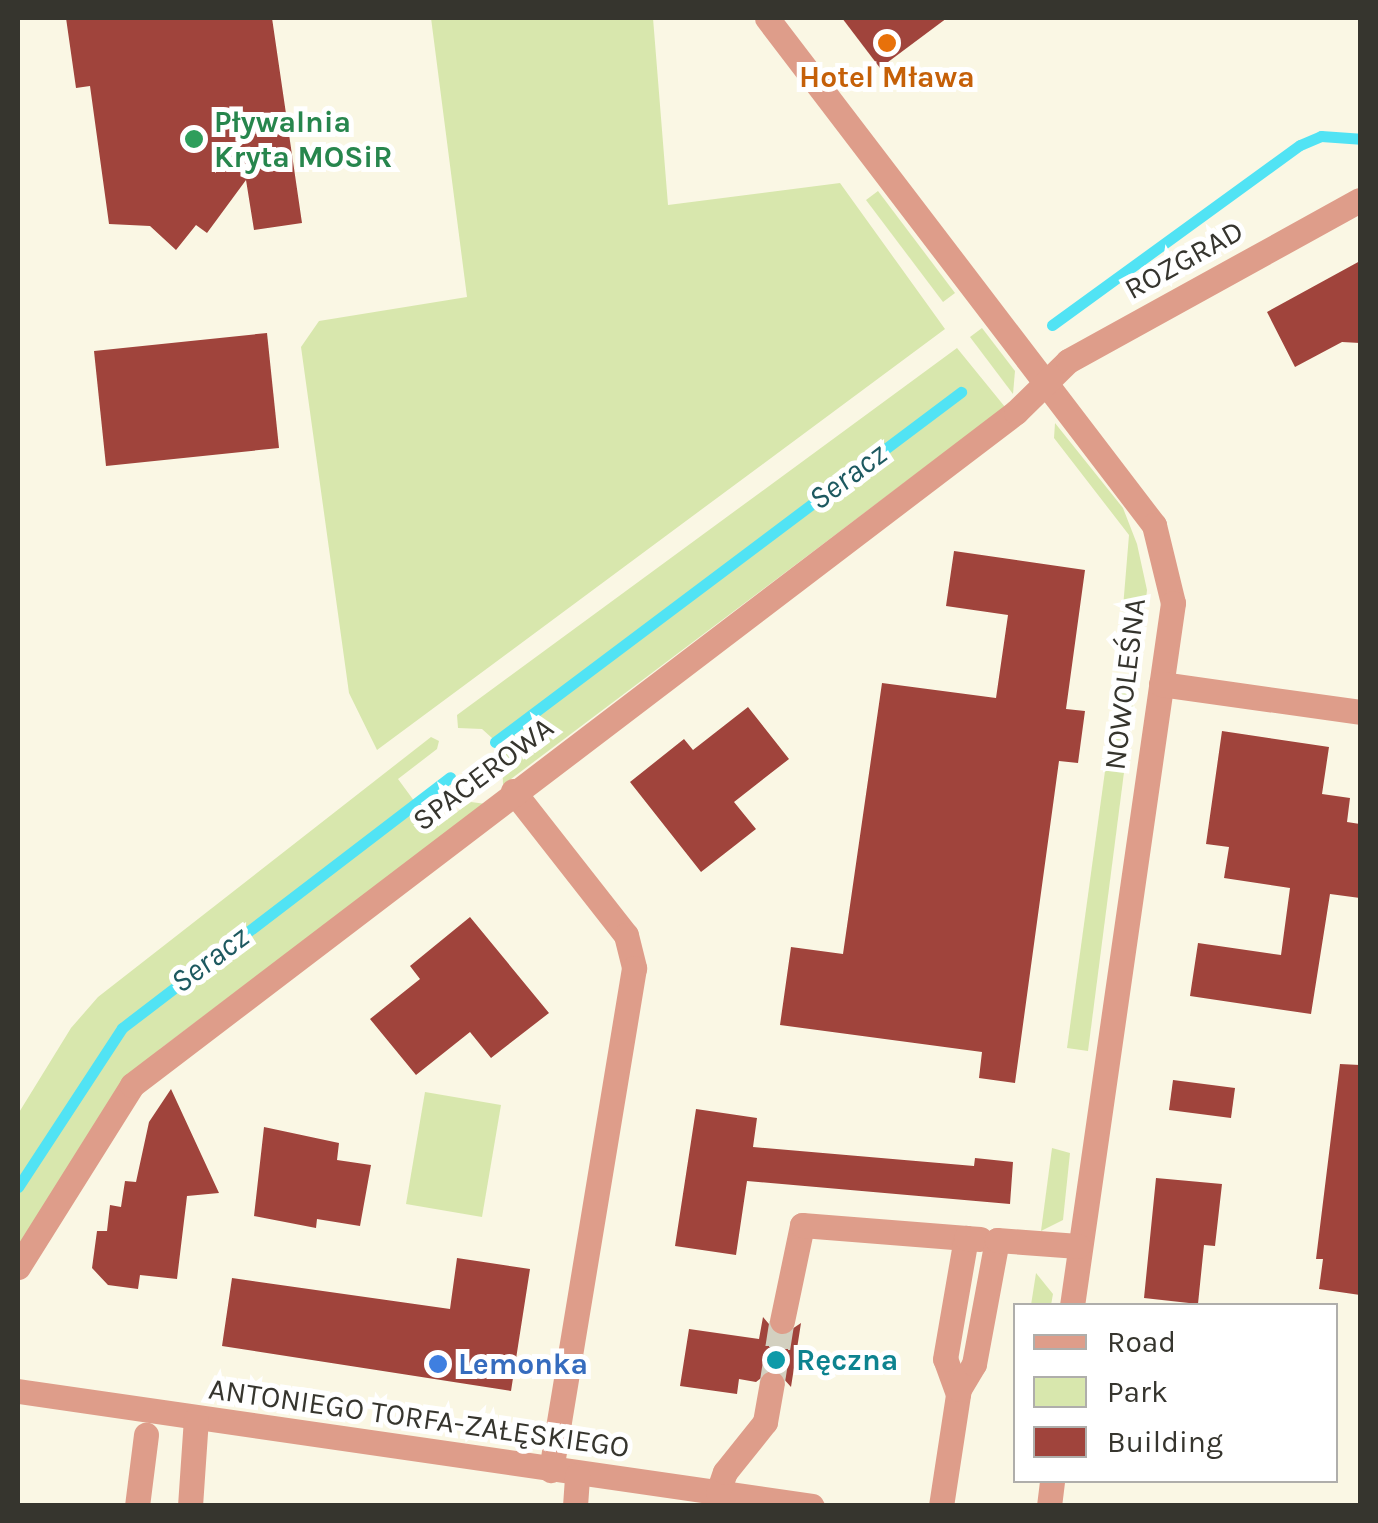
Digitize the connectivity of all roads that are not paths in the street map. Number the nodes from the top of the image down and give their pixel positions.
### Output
1 (767, 18) edge
2 (1360, 200) edge
3 (1043, 383) junction
4 (1161, 684) junction
5 (1360, 712) edge
6 (513, 791) junction
7 (966, 1238) junction
8 (997, 1240) junction
9 (1078, 1246) junction
10 (18, 1267) edge
11 (1072, 1303) edge
12 (782, 1321) tunnel mouth
13 (772, 1384) tunnel mouth
14 (18, 1391) edge
15 (958, 1394) junction
16 (196, 1419) junction
17 (146, 1436) dead end
18 (551, 1470) junction
19 (577, 1475) junction
20 (718, 1492) junction
21 (136, 1506) edge
22 (190, 1506) edge
23 (575, 1506) edge
24 (812, 1506) edge
25 (941, 1506) edge

1 - 3 street, NOWOLEŚNA
2 - 3 street, ROZGRAD
3 - 4 street, NOWOLEŚNA
3 - 6 street, SPACEROWA
4 - 5 street
4 - 9 street, NOWOLEŚNA
6 - 10 street, SPACEROWA
6 - 18 street
7 - 8 street
7 - 12 street
7 - 15 street
8 - 9 street
8 - 15 street
9 - 11 street, NOWOLEŚNA
13 - 20 street
14 - 16 street, ANTONIEGO TORFA-ZAŁĘSKIEGO
15 - 25 street
16 - 18 street, ANTONIEGO TORFA-ZAŁĘSKIEGO
16 - 22 street
17 - 21 street
18 - 19 street, ANTONIEGO TORFA-ZAŁĘSKIEGO
19 - 20 street, ANTONIEGO TORFA-ZAŁĘSKIEGO
19 - 23 street
20 - 24 street, ANTONIEGO TORFA-ZAŁĘSKIEGO

